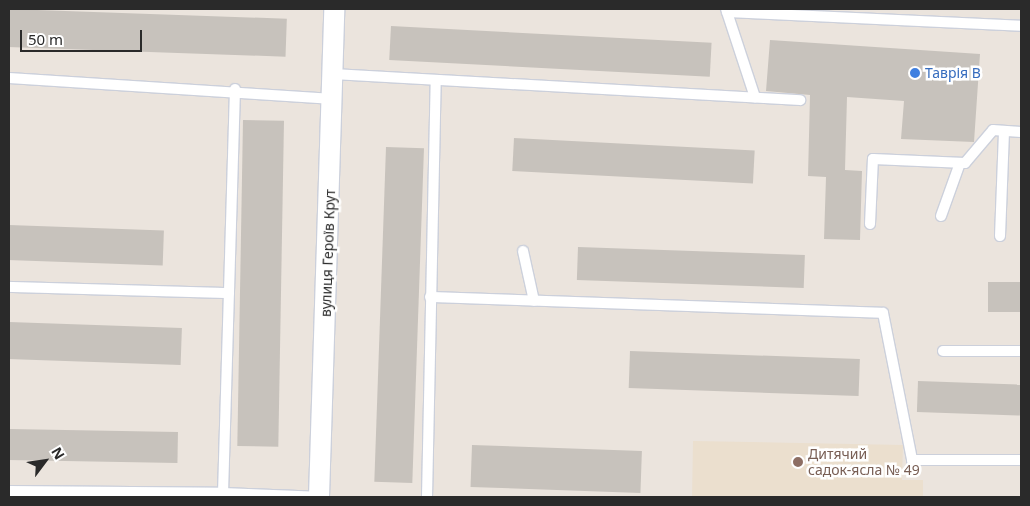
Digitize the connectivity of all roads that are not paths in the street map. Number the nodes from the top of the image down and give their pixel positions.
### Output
1 (334, 9) edge
2 (727, 10) edge
3 (1021, 26) edge
4 (333, 74) junction
5 (9, 78) edge
6 (436, 80) junction
7 (235, 89) junction
8 (755, 97) junction
9 (333, 99) junction
10 (800, 100) dead end
11 (1004, 131) junction
12 (1021, 132) edge
13 (960, 163) junction
14 (941, 216) dead end
15 (870, 224) dead end
16 (1000, 236) dead end
17 (523, 251) dead end
18 (9, 287) edge
19 (229, 293) junction
20 (430, 297) junction
21 (534, 302) junction
22 (943, 351) dead end
23 (1021, 351) edge
24 (1021, 460) edge
25 (9, 491) edge
26 (223, 493) junction
27 (51, 494) edge
28 (164, 495) edge
29 (320, 497) edge
30 (328, 497) edge
31 (428, 497) edge

1 - 4 street, вулиця Героїв Крут
2 - 3 lane
2 - 8 lane
4 - 6 lane
4 - 9 street, вулиця Героїв Крут
5 - 7 lane
6 - 8 lane
6 - 20 lane
7 - 9 lane
7 - 19 lane
8 - 10 lane
9 - 29 street, вулиця Героїв Крут
11 - 12 lane
11 - 13 lane
11 - 16 lane
13 - 14 lane
13 - 15 lane
17 - 21 lane
18 - 19 lane
19 - 26 lane
20 - 21 lane
20 - 31 lane
21 - 24 lane
22 - 23 lane
25 - 27 lane
26 - 28 lane
26 - 29 lane
27 - 28 lane
29 - 30 lane

